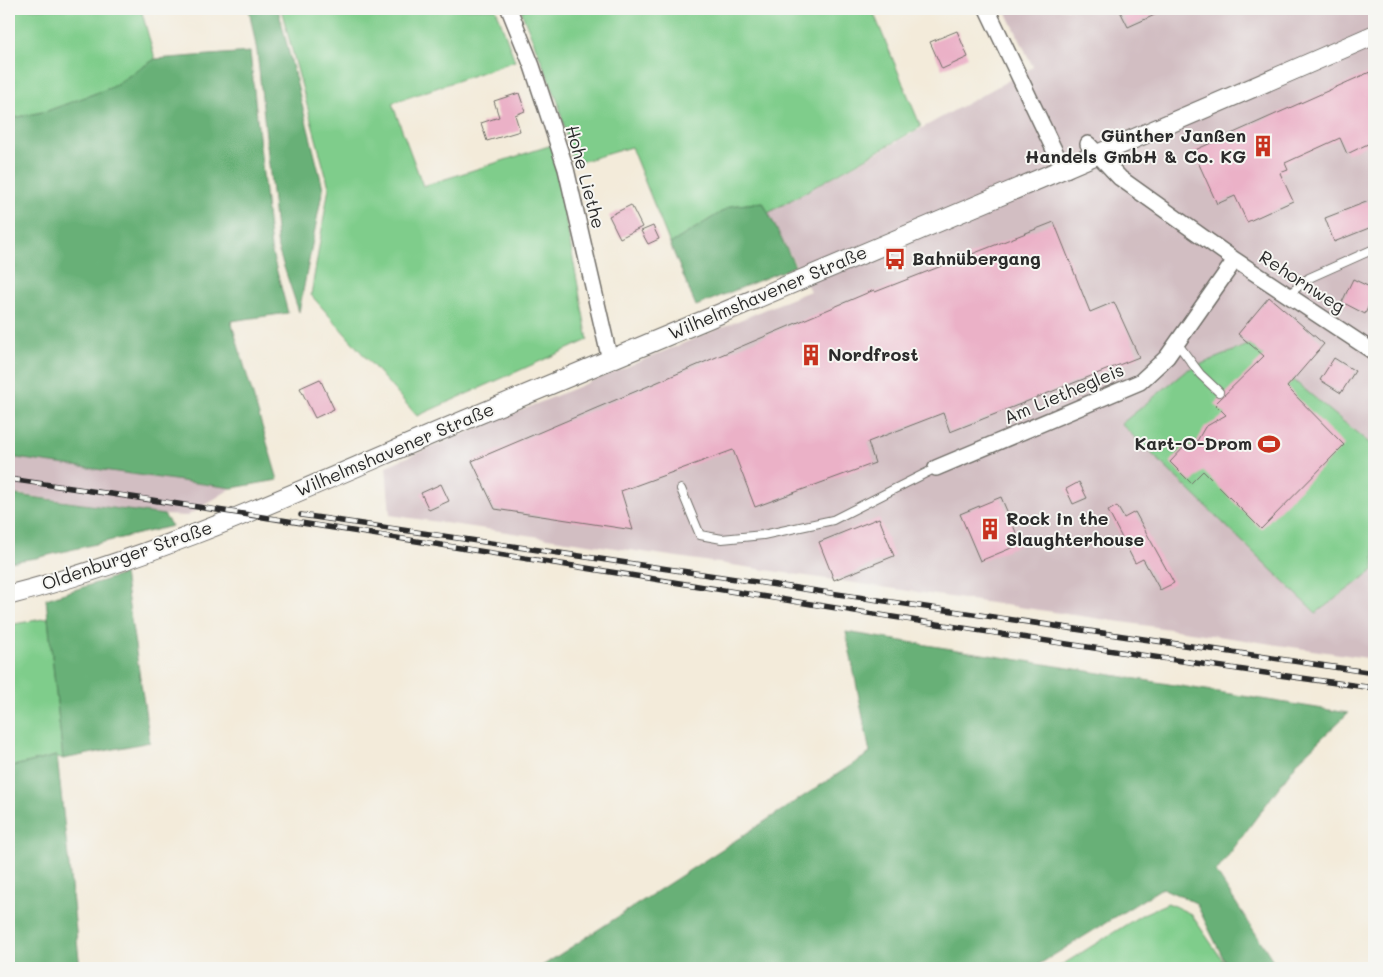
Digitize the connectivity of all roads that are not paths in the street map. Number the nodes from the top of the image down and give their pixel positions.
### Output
1 (509, 9) edge
2 (988, 9) edge
3 (1374, 35) edge
4 (1094, 150) junction
5 (1067, 169) junction
6 (1374, 249) edge
7 (1235, 260) junction
8 (1288, 295) junction
9 (1177, 343) junction
10 (1374, 352) edge
11 (610, 360) junction
12 (1219, 392) dead end
13 (936, 468) joint
14 (681, 489) dead end
15 (244, 514) joint
16 (9, 595) edge

1 - 11 street, Hohe Liethe
2 - 5 street
3 - 4 street, Wilhelmshavener Straße
4 - 5 street, Wilhelmshavener Straße
4 - 7 street
5 - 11 street, Wilhelmshavener Straße
6 - 8 lane
7 - 8 street, Rehornweg
7 - 9 street, Am Liethegleis
8 - 10 street, Rehornweg
9 - 12 lane
9 - 13 street, Am Liethegleis
11 - 15 street, Wilhelmshavener Straße
13 - 14 lane
15 - 16 street, Oldenburger Straße

